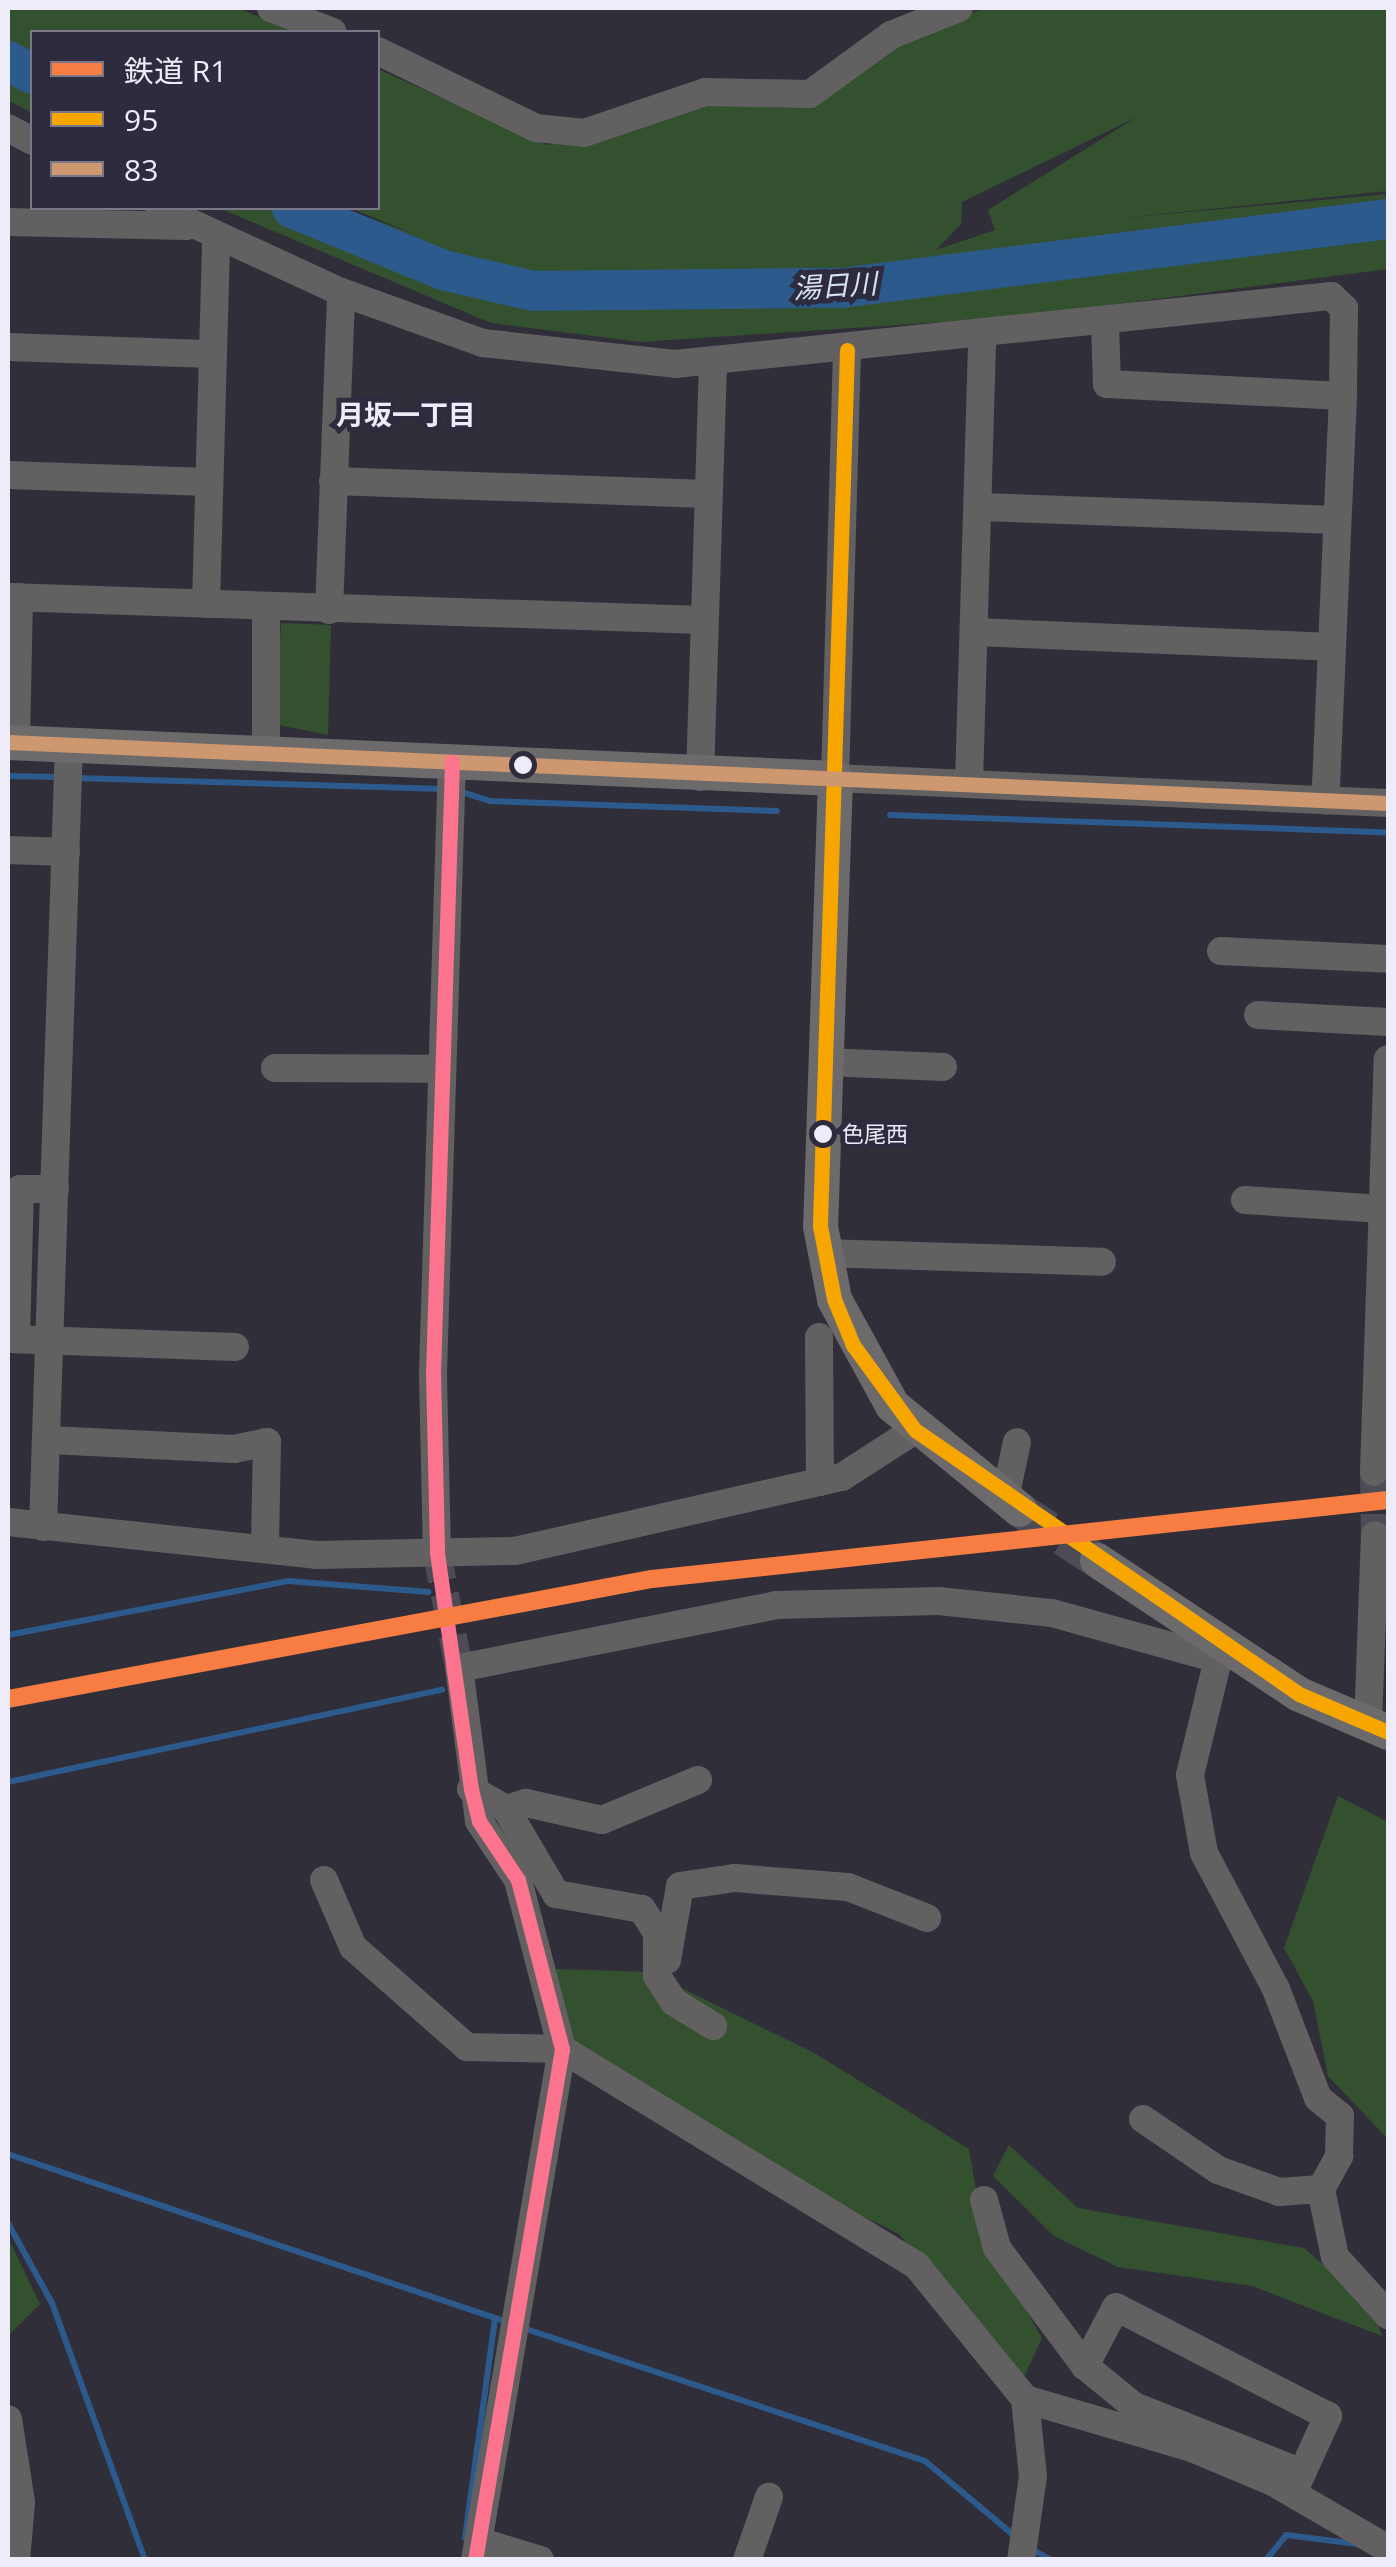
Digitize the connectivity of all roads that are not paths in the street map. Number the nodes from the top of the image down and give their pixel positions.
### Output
1 (271, 8) edge
2 (959, 8) edge
3 (328, 30) edge
4 (380, 52) edge
5 (8, 128) edge
6 (30, 140) edge
7 (163, 210) edge
8 (8, 222) edge
9 (207, 231) junction
10 (341, 292) junction
11 (1105, 322) junction
12 (982, 336) junction
13 (8, 346) edge
14 (847, 350) junction
15 (212, 354) junction
16 (713, 361) junction
17 (1343, 396) junction
18 (8, 475) edge
19 (333, 481) junction
20 (207, 482) junction
21 (708, 494) junction
22 (982, 507) junction
23 (1335, 520) junction
24 (14, 597) edge
25 (206, 604) junction
26 (266, 608) junction
27 (329, 610) junction
28 (702, 620) junction
29 (976, 632) junction
30 (1331, 647) junction
31 (12, 742) edge
32 (266, 751) junction
33 (68, 766) junction
34 (700, 777) junction
35 (835, 778) junction
36 (451, 782) junction
37 (969, 783) junction
38 (1325, 800) junction
39 (1388, 803) edge
40 (8, 850) edge
41 (66, 852) junction
42 (1220, 951) dead end
43 (1388, 959) edge
44 (1258, 1015) dead end
45 (1388, 1022) edge
46 (1388, 1058) edge
47 (826, 1062) junction
48 (943, 1067) dead end
49 (275, 1068) dead end
50 (441, 1069) junction
51 (55, 1189) junction
52 (1245, 1200) dead end
53 (1383, 1209) junction
54 (823, 1253) junction
55 (1102, 1262) dead end
56 (819, 1338) dead end
57 (12, 1339) edge
58 (50, 1341) junction
59 (235, 1347) dead end
60 (915, 1430) junction
61 (49, 1440) junction
62 (1016, 1442) dead end
63 (1374, 1472) tunnel mouth
64 (820, 1482) junction
65 (1012, 1504) joint
66 (8, 1522) edge
67 (42, 1527) junction
68 (1374, 1535) tunnel mouth
69 (265, 1550) junction
70 (438, 1553) junction
71 (1097, 1560) tunnel mouth
72 (1222, 1652) junction
73 (1378, 1728) edge
74 (698, 1780) dead end
75 (471, 1789) junction
76 (506, 1808) junction
77 (324, 1880) dead end
78 (926, 1918) dead end
79 (663, 1983) junction
80 (713, 2026) dead end
81 (562, 2049) junction
82 (1144, 2119) dead end
83 (1321, 2189) junction
84 (984, 2200) dead end
85 (1388, 2315) edge
86 (1085, 2366) junction
87 (1025, 2399) junction
88 (8, 2419) edge
89 (1298, 2483) junction
90 (770, 2497) dead end
91 (476, 2550) edge
92 (1388, 2550) edge
93 (1022, 2559) edge
94 (16, 2560) edge
95 (540, 2560) edge
96 (747, 2560) edge

1 - 3 street
2 - 4 street
5 - 6 street
7 - 9 street
8 - 9 street
9 - 10 street
9 - 15 street
10 - 16 street
10 - 19 street
11 - 12 street
11 - 17 street
11 - 17 street
12 - 14 street
12 - 22 street
13 - 15 street
14 - 16 street
14 - 35 street
15 - 20 street
16 - 21 street
17 - 23 street
18 - 20 street
19 - 21 street
19 - 27 street
20 - 25 street
21 - 28 street
22 - 23 street
22 - 29 street
23 - 30 street
24 - 25 street
24 - 31 street
25 - 26 street
26 - 27 street
26 - 32 street
27 - 28 street
28 - 34 street
29 - 30 street
29 - 37 street
30 - 38 street
31 - 33 main road
32 - 33 main road
32 - 36 main road
33 - 41 street
34 - 35 main road
34 - 36 main road
35 - 37 street
35 - 47 main road
36 - 50 street
37 - 38 street
38 - 39 street
40 - 41 street
41 - 51 street
42 - 43 street
44 - 45 street
46 - 53 street
47 - 48 street
47 - 54 main road
49 - 50 street
50 - 70 street
51 - 57 street
51 - 58 street
52 - 53 street
53 - 63 street
54 - 55 street
54 - 60 main road
56 - 64 street
57 - 58 street
58 - 59 street
58 - 61 street
60 - 64 street
60 - 65 main road
61 - 67 street
61 - 69 street
62 - 65 street
64 - 70 street
66 - 67 street
67 - 69 street
68 - 73 street
69 - 70 street
71 - 72 main road
72 - 73 main road
72 - 75 street
72 - 83 street
74 - 76 street
75 - 76 street
75 - 81 street
76 - 79 street
77 - 81 street
78 - 79 street
79 - 80 street
81 - 87 street
81 - 91 street
82 - 83 street
83 - 85 street
84 - 86 street
86 - 89 street
86 - 89 street
87 - 89 street
87 - 93 street
88 - 94 street
89 - 92 street
90 - 96 street
91 - 95 street

